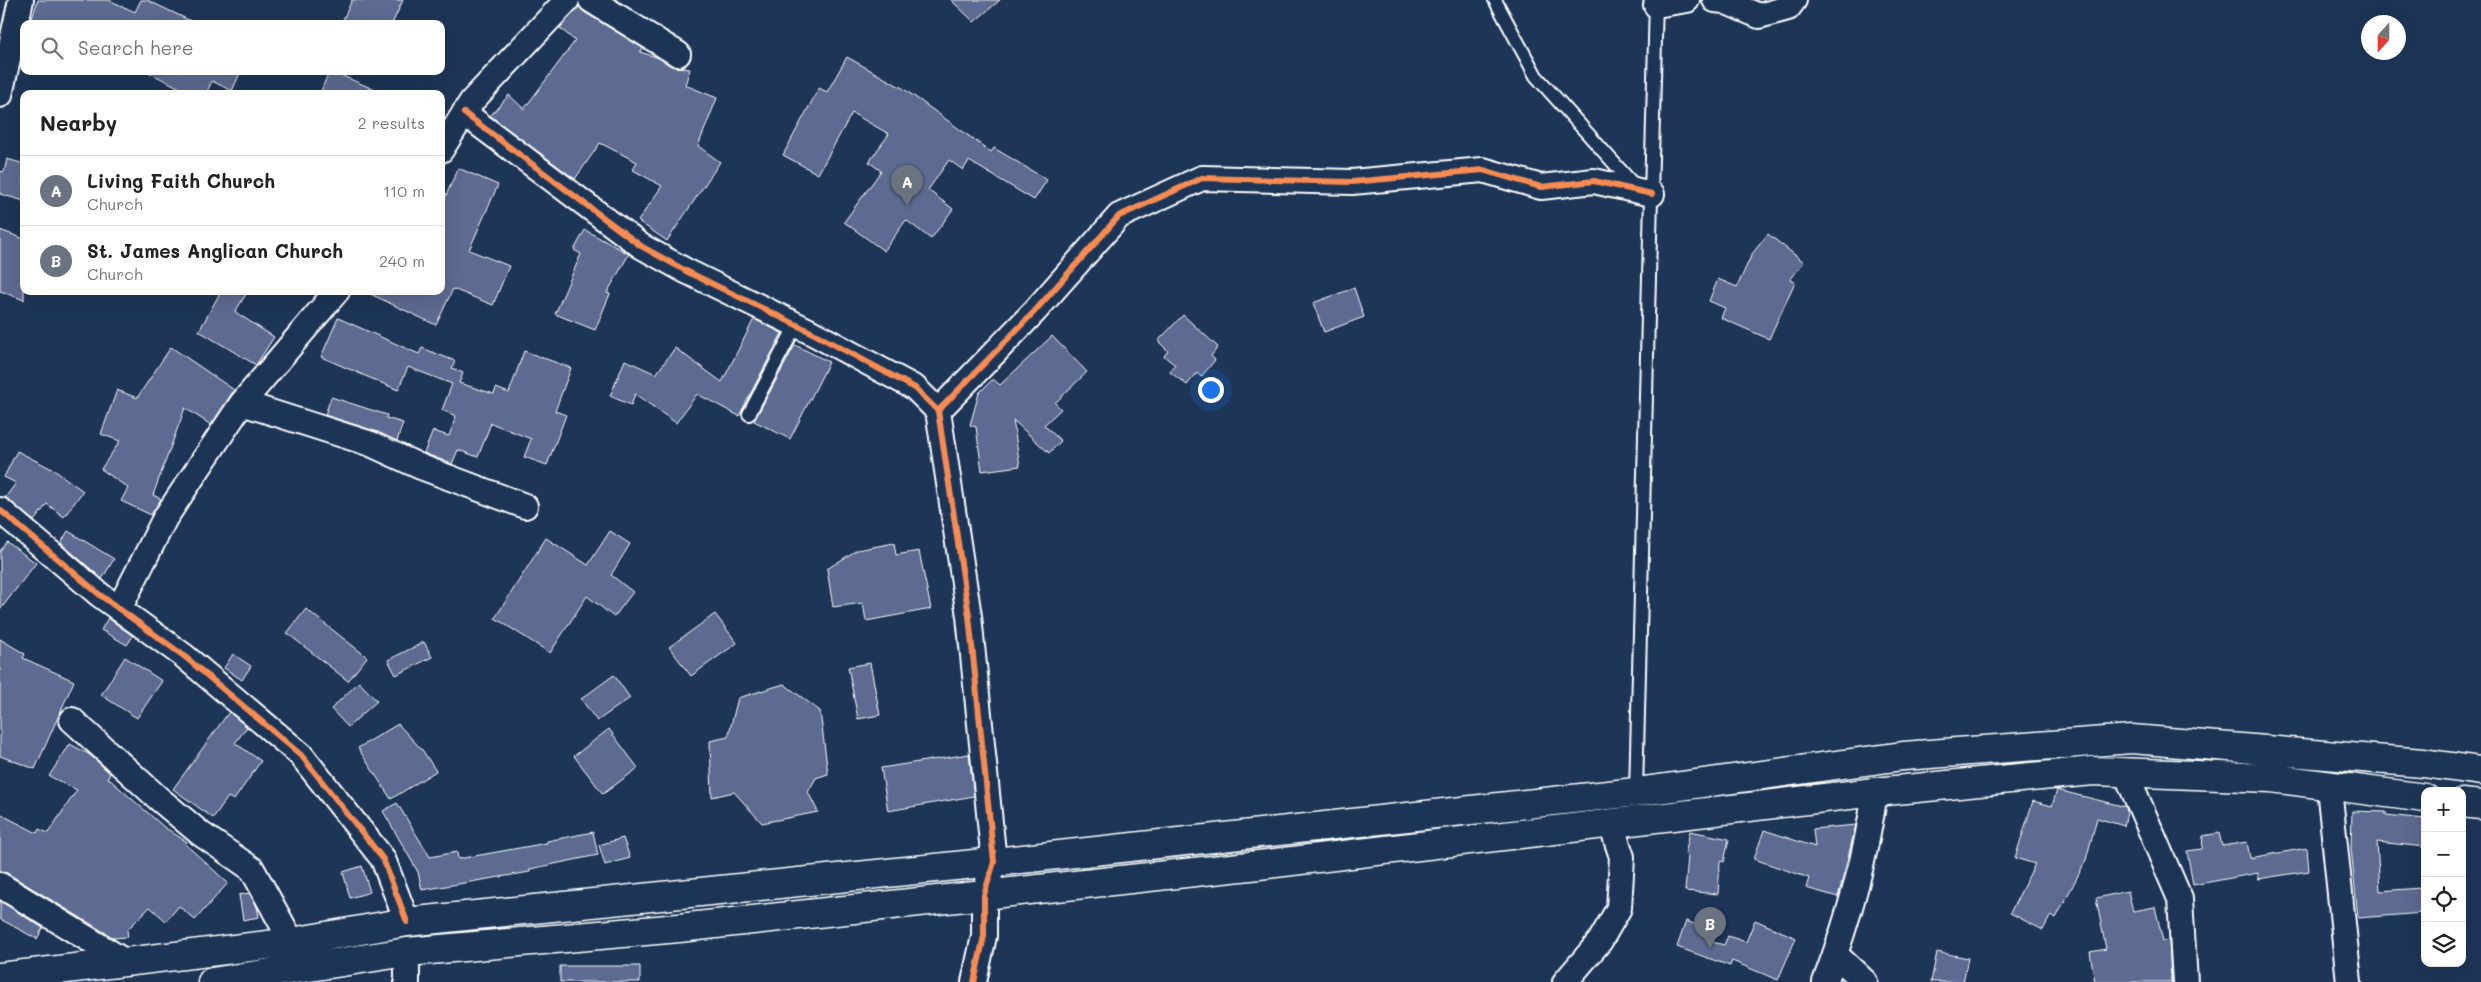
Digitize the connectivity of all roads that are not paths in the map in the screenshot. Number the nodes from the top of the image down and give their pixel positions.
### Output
1 (567, 0) edge
2 (591, 0) edge
3 (1496, 0) edge
4 (1687, 0) edge
5 (1716, 0) edge
6 (1794, 0) edge
7 (1656, 2) edge
8 (12, 13) edge
9 (678, 54) dead end
10 (0, 95) edge
11 (464, 113) junction
12 (445, 144) edge
13 (1652, 194) junction
14 (334, 295) edge
15 (796, 325) junction
16 (242, 403) junction
17 (938, 411) junction
18 (750, 414) dead end
19 (525, 506) dead end
20 (0, 510) edge
21 (119, 609) junction
22 (72, 720) dead end
23 (2125, 771) junction
24 (2481, 771) edge
25 (2329, 787) junction
26 (1636, 792) junction
27 (1875, 792) junction
28 (2421, 798) edge
29 (2466, 803) edge
30 (2481, 805) edge
31 (1611, 824) junction
32 (994, 862) junction
33 (0, 885) edge
34 (984, 895) junction
35 (407, 922) junction
36 (292, 942) junction
37 (407, 952) junction
38 (1835, 954) junction
39 (124, 961) junction
40 (305, 968) junction
41 (0, 977) edge
42 (212, 982) edge
43 (407, 982) edge
44 (974, 982) edge
45 (1564, 982) edge
46 (1824, 982) edge
47 (1865, 982) edge
48 (2185, 982) edge
49 (2349, 982) edge

1 - 11 street
2 - 9 street
3 - 13 lane
4 - 7 street
5 - 6 street
7 - 13 lane
8 - 10 street
11 - 12 street
11 - 15 street
13 - 17 street
13 - 26 lane
14 - 16 street
15 - 17 street
15 - 18 lane
16 - 19 street
16 - 21 street
17 - 32 street
20 - 21 street
21 - 35 street
22 - 36 street
23 - 25 main road
23 - 27 main road
23 - 48 street
24 - 26 main road
25 - 28 main road
25 - 49 street
26 - 32 main road
27 - 31 main road
27 - 38 street
29 - 30 main road
31 - 34 main road
31 - 45 street
32 - 34 street
32 - 35 main road
33 - 39 street
34 - 37 main road
34 - 44 street
35 - 36 main road
36 - 39 main road
36 - 40 street
37 - 40 main road
37 - 43 street
38 - 46 street
38 - 47 street
39 - 41 main road
40 - 42 main road

